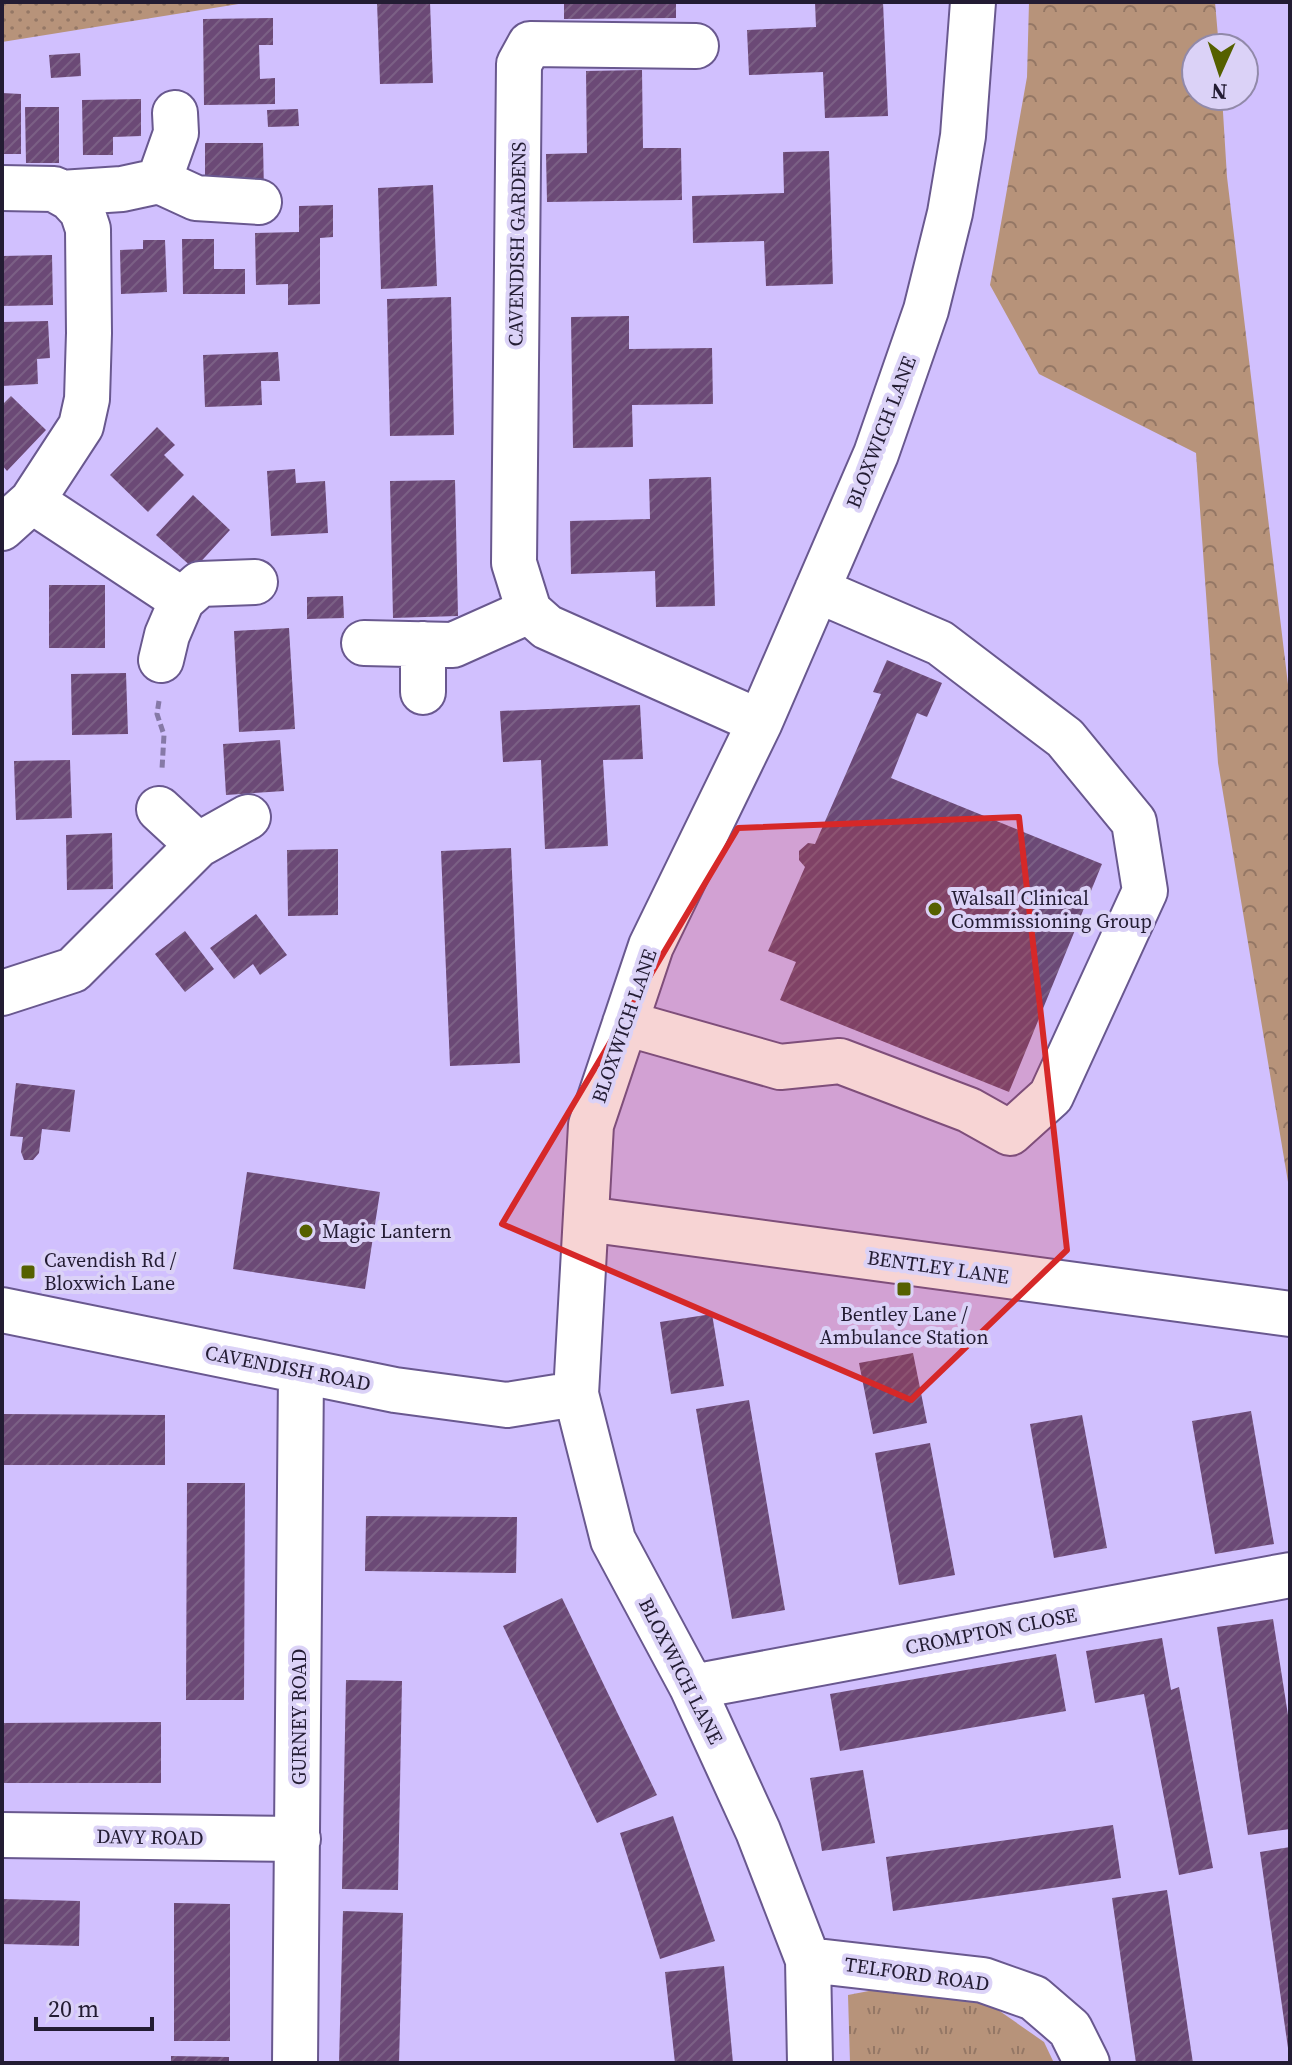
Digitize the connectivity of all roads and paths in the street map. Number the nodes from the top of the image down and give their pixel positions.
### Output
1 (973, 2) edge
2 (696, 46) dead end
3 (175, 113) dead end
4 (159, 181) junction
5 (2, 188) edge
6 (61, 193) junction
7 (259, 202) dead end
8 (17, 515) edge
9 (255, 582) dead end
10 (817, 590) junction
11 (182, 600) junction
12 (529, 611) junction
13 (364, 643) dead end
14 (423, 644) junction
15 (161, 660) joint
16 (423, 692) dead end
17 (760, 722) junction
18 (159, 809) joint
19 (248, 817) dead end
20 (198, 845) junction
21 (2, 993) edge
22 (625, 1023) junction
23 (586, 1219) junction
24 (2, 1310) edge
25 (1290, 1314) edge
26 (301, 1372) junction
27 (576, 1394) junction
28 (1290, 1575) edge
29 (692, 1687) junction
30 (2, 1835) edge
31 (298, 1839) junction
32 (808, 1960) junction
33 (295, 2063) edge
34 (810, 2063) edge
35 (1087, 2063) edge

1 - 10 street, BLOXWICH LANE
2 - 12 street, CAVENDISH GARDENS
3 - 4 street
4 - 6 street
4 - 7 street
5 - 6 street
6 - 8 street
8 - 11 street
9 - 11 street
10 - 17 street, BLOXWICH LANE
10 - 22 street
11 - 15 street
12 - 14 street
12 - 17 street
13 - 14 street
14 - 16 street
15 - 18 path
17 - 22 street, BLOXWICH LANE
18 - 20 street
19 - 20 street
20 - 21 street
22 - 23 street, BLOXWICH LANE
23 - 25 street, BENTLEY LANE
23 - 27 street, BLOXWICH LANE
24 - 26 street, CAVENDISH ROAD
26 - 27 street, CAVENDISH ROAD
26 - 31 street, GURNEY ROAD
27 - 29 street, BLOXWICH LANE
28 - 29 street, CROMPTON CLOSE
29 - 32 street, BLOXWICH LANE
30 - 31 street, DAVY ROAD
31 - 33 street, GURNEY ROAD
32 - 34 street, BLOXWICH LANE
32 - 35 street, TELFORD ROAD

